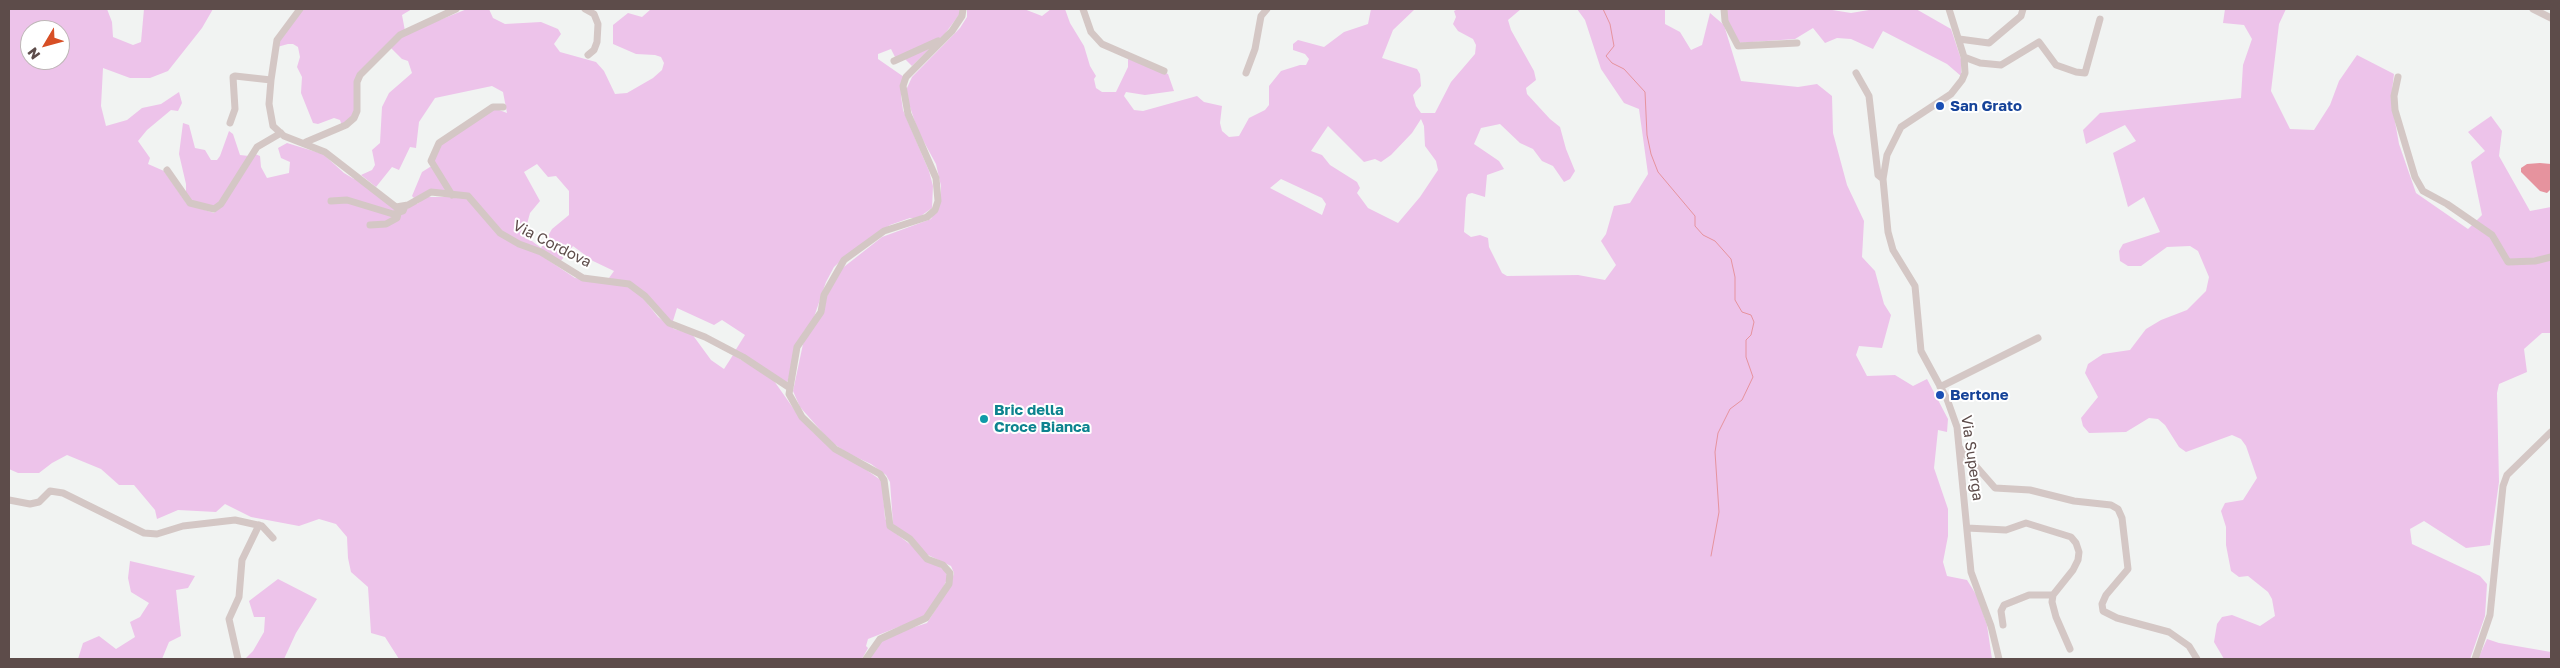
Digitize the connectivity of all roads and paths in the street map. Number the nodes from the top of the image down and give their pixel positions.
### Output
1 (300, 9) edge
2 (456, 9) edge
3 (585, 9) edge
4 (963, 9) edge
5 (1083, 9) edge
6 (1267, 9) edge
7 (1724, 9) edge
8 (1949, 9) edge
9 (2023, 9) edge
10 (2533, 9) edge
11 (2551, 18) edge
12 (2100, 19) dead end
13 (943, 39) junction
14 (1959, 39) junction
15 (1797, 43) dead end
16 (588, 55) dead end
17 (1964, 56) junction
18 (894, 61) dead end
19 (1164, 71) dead end
20 (1246, 73) dead end
21 (1856, 74) dead end
22 (2398, 77) dead end
23 (271, 80) junction
24 (503, 107) dead end
25 (230, 123) dead end
26 (281, 133) junction
27 (306, 142) junction
28 (167, 170) dead end
29 (1883, 180) junction
30 (452, 194) junction
31 (331, 201) dead end
32 (405, 206) junction
33 (398, 214) junction
34 (370, 225) dead end
35 (2551, 257) edge
36 (2038, 338) dead end
37 (1940, 387) junction
38 (790, 388) junction
39 (2551, 432) edge
40 (1960, 448) junction
41 (9, 500) edge
42 (259, 525) junction
43 (1967, 528) junction
44 (273, 538) dead end
45 (2053, 595) junction
46 (2003, 625) dead end
47 (2070, 649) dead end
48 (238, 659) edge
49 (866, 659) edge
50 (1998, 659) edge
51 (2197, 659) edge
52 (2475, 659) edge

1 - 23 street
2 - 27 street
3 - 16 street
4 - 13 street
5 - 19 street
6 - 20 street
7 - 15 street
8 - 14 street, Via Superga
9 - 14 street
10 - 11 street
12 - 17 street
13 - 18 street
13 - 38 street
14 - 17 street, Via Superga
17 - 29 street, Via Superga
21 - 29 street
22 - 35 street
23 - 25 street
23 - 26 street
24 - 30 street
26 - 27 street
26 - 28 street
27 - 32 street
29 - 37 street, Via Superga
30 - 32 street, Via Cordova
30 - 38 street, Via Cordova
31 - 33 street
32 - 33 street
33 - 34 street
36 - 37 street
37 - 40 street, Via Superga
38 - 49 street
39 - 52 street
40 - 43 street, Via Superga
40 - 51 street
41 - 42 street
42 - 44 street
42 - 48 street
43 - 45 street
43 - 50 street, Via Superga
45 - 46 street
45 - 47 street

